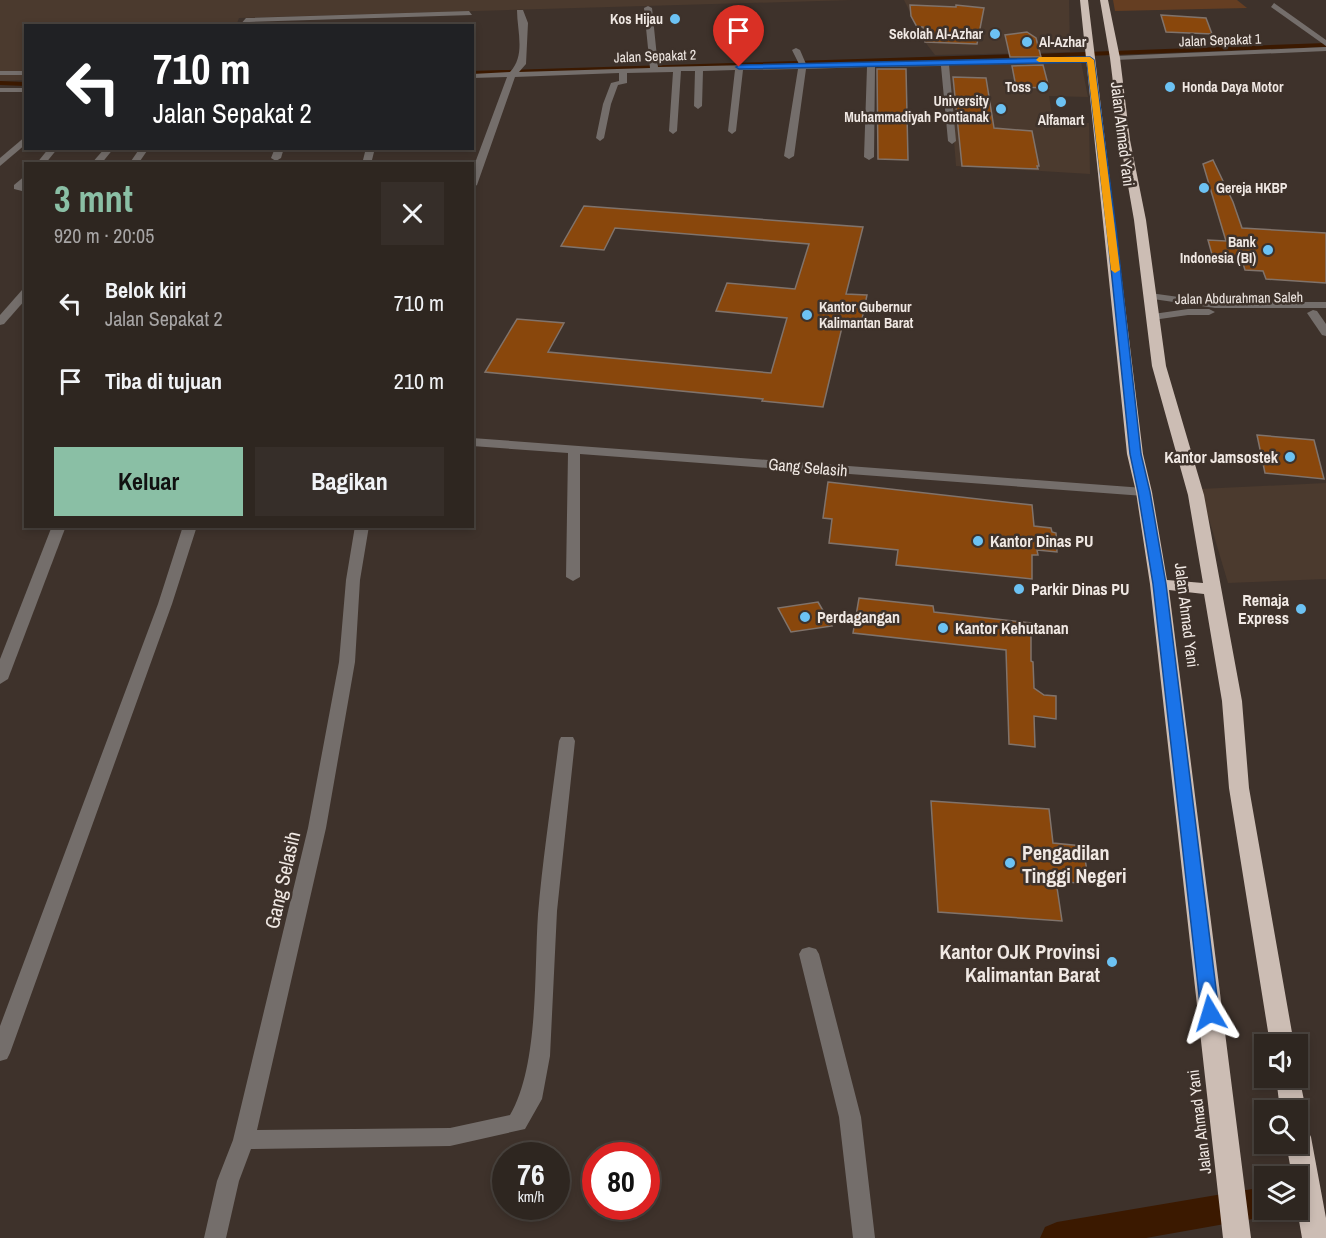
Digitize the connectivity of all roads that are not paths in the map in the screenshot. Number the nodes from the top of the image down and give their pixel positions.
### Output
1 (1084, 0) edge
2 (1104, 0) edge
3 (1274, 5) dead end
4 (648, 8) dead end
5 (520, 12) dead end
6 (469, 13) dead end
7 (406, 15) junction
8 (334, 21) edge
9 (294, 22) edge
10 (245, 23) edge
11 (404, 24) edge
12 (1323, 42) edge
13 (1326, 49) edge
14 (796, 50) dead end
15 (1115, 55) junction
16 (1090, 56) junction
17 (806, 62) junction
18 (945, 62) junction
19 (871, 63) junction
20 (654, 67) junction
21 (739, 67) junction
22 (699, 68) junction
23 (677, 69) junction
24 (623, 70) junction
25 (516, 71) junction
26 (0, 73) edge
27 (24, 73) edge
28 (474, 77) edge
29 (0, 90) edge
30 (12, 90) junction
31 (24, 90) edge
32 (1106, 90) junction
33 (0, 100) edge
34 (698, 106) dead end
35 (673, 131) dead end
36 (732, 131) dead end
37 (600, 138) dead end
38 (24, 141) edge
39 (952, 141) dead end
40 (52, 150) edge
41 (108, 150) edge
42 (279, 150) edge
43 (789, 156) dead end
44 (869, 157) dead end
45 (276, 158) dead end
46 (42, 162) edge
47 (97, 162) edge
48 (0, 164) edge
49 (24, 180) edge
50 (474, 180) edge
51 (24, 189) edge
52 (24, 294) edge
53 (1150, 296) junction
54 (1326, 305) edge
55 (1288, 308) junction
56 (1314, 313) junction
57 (1326, 313) edge
58 (1153, 317) junction
59 (0, 322) edge
60 (1326, 333) edge
61 (474, 442) edge
62 (574, 448) junction
63 (1144, 492) junction
64 (58, 528) edge
65 (189, 528) edge
66 (362, 528) edge
67 (573, 577) dead end
68 (1159, 584) junction
69 (1211, 589) junction
70 (0, 680) edge
71 (567, 741) dead end
72 (809, 954) dead end
73 (1280, 1034) edge
74 (0, 1053) edge
75 (244, 1140) junction
76 (1300, 1154) edge
77 (1236, 1227) edge
78 (214, 1238) edge
79 (864, 1238) edge
80 (1316, 1238) edge

1 - 16 highway, Jalan Ahmad Yani
2 - 15 highway, Jalan Ahmad Yani
3 - 12 street
4 - 20 street
5 - 25 street
6 - 7 street
7 - 8 street
7 - 11 street
8 - 9 street
9 - 10 street
13 - 15 street, Jalan Sepakat 1
14 - 17 street
15 - 32 highway, Jalan Ahmad Yani
16 - 18 street, Jalan Sepakat 2
16 - 32 highway, Jalan Ahmad Yani
17 - 19 street, Jalan Sepakat 2
17 - 21 street, Jalan Sepakat 2
17 - 43 street
18 - 19 street, Jalan Sepakat 2
18 - 39 street
19 - 44 street
20 - 23 street, Jalan Sepakat 2
20 - 24 street, Jalan Sepakat 2
21 - 22 street, Jalan Sepakat 2
21 - 36 street
22 - 23 street, Jalan Sepakat 2
22 - 34 street
23 - 35 street
24 - 25 street, Jalan Sepakat 2
24 - 37 street
25 - 28 street, Jalan Sepakat 2
25 - 50 street
26 - 27 street
29 - 30 street
30 - 31 street
30 - 33 street
32 - 53 highway, Jalan Ahmad Yani
32 - 63 highway, Jalan Ahmad Yani
38 - 48 street
40 - 46 street
41 - 47 street
42 - 45 street
49 - 51 street
52 - 59 street
53 - 55 street, Jalan Abdurahman Saleh
53 - 58 highway, Jalan Ahmad Yani
54 - 55 street, Jalan Abdurahman Saleh
55 - 56 street, Jalan Abdurahman Saleh
55 - 58 street, Jalan Abdurahman Saleh
56 - 57 street, Jalan Abdurahman Saleh
56 - 60 street
58 - 69 highway, Jalan Ahmad Yani
61 - 62 street, Gang Selasih
62 - 63 street, Gang Selasih
62 - 67 street
63 - 68 highway, Jalan Ahmad Yani
64 - 70 street
65 - 74 street
66 - 75 street, Gang Selasih
68 - 69 highway
68 - 77 highway, Jalan Ahmad Yani
69 - 73 highway, Jalan Ahmad Yani
71 - 75 street
72 - 79 street
75 - 78 street, Gang Selasih
76 - 80 highway

